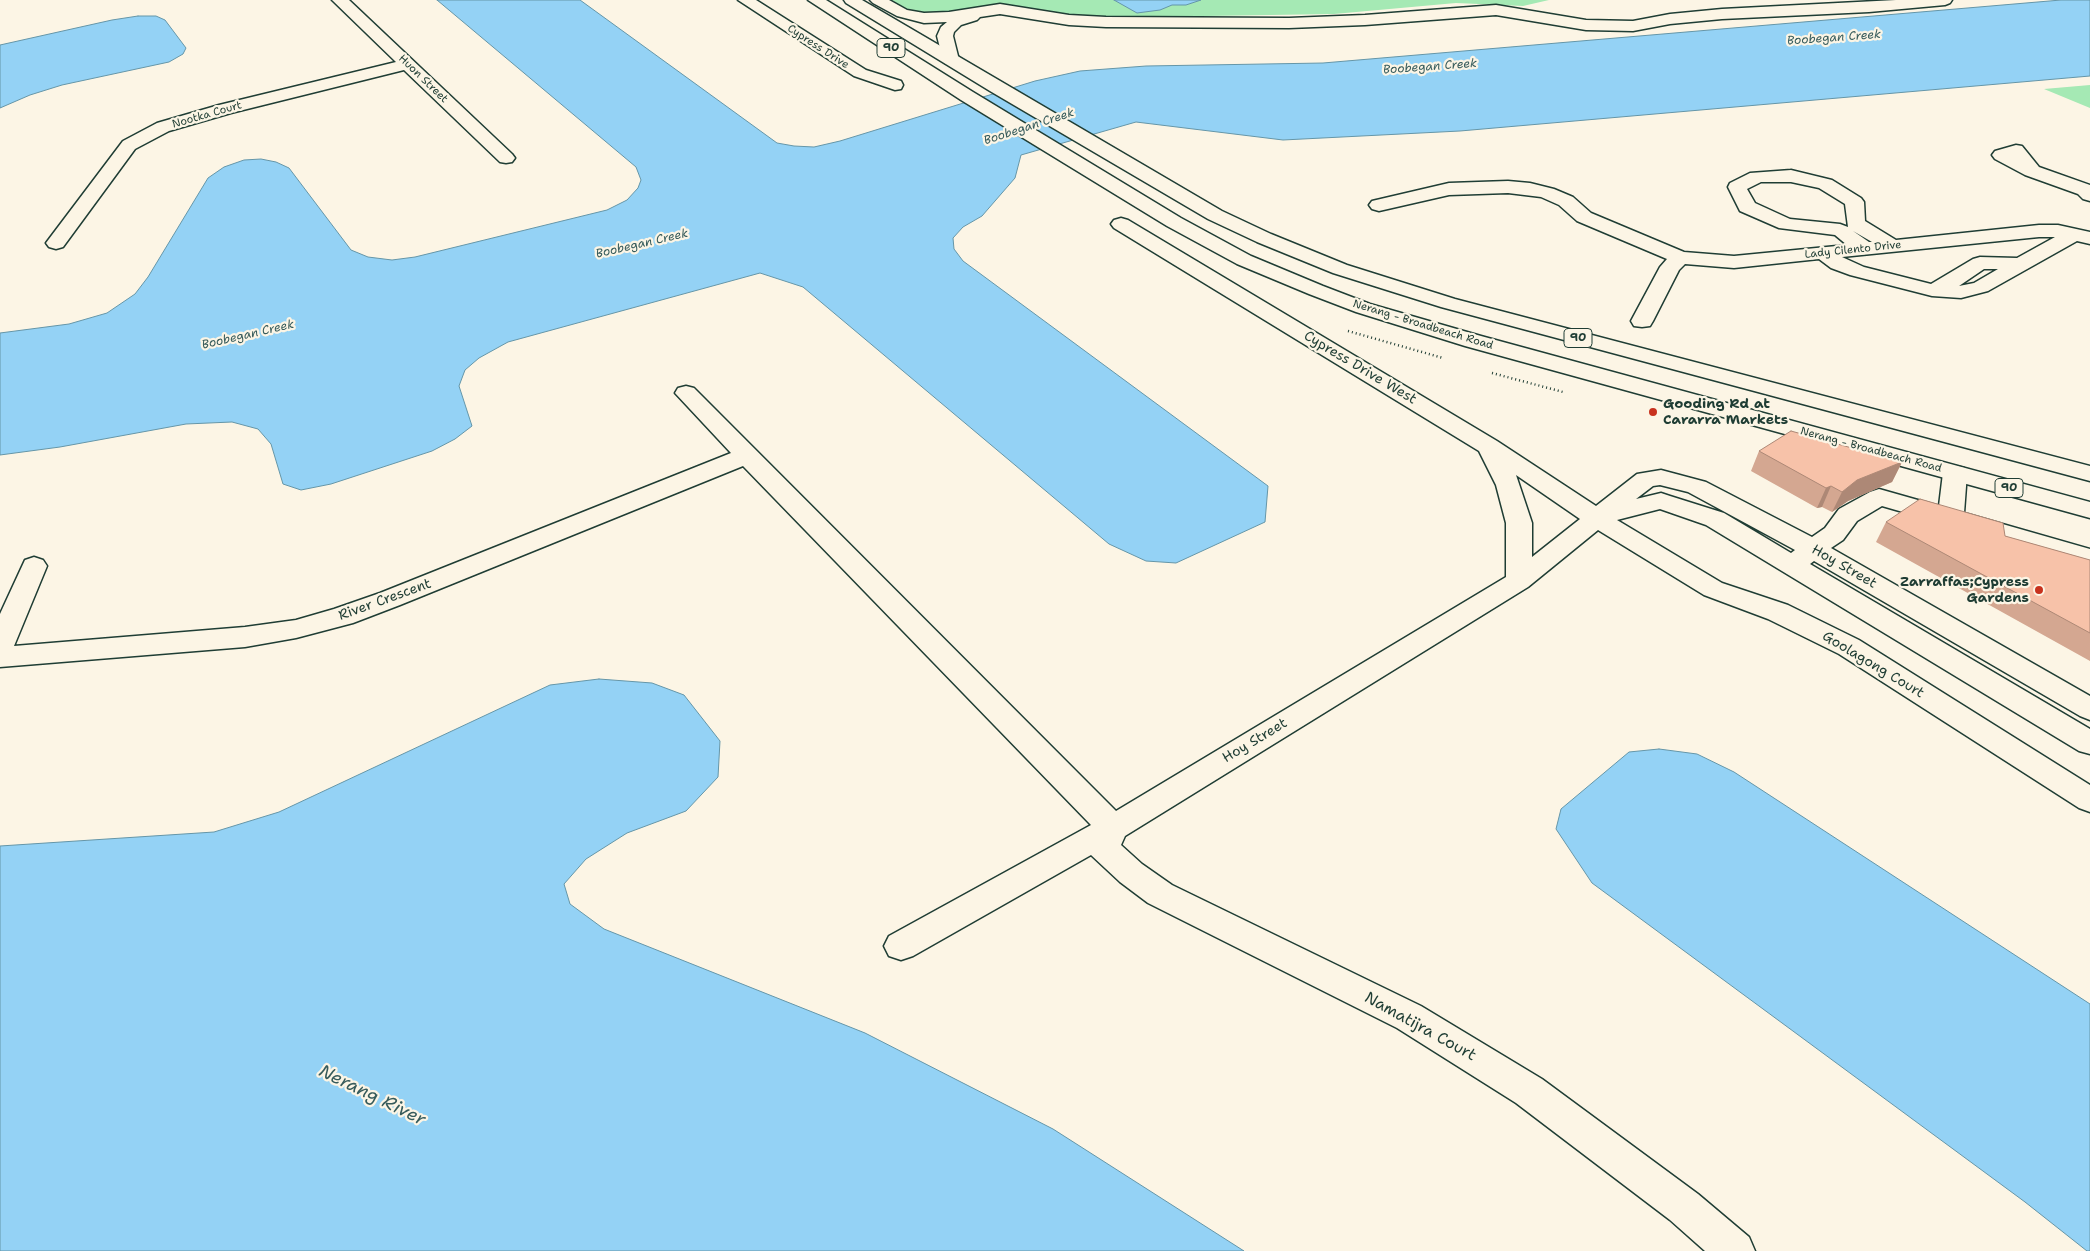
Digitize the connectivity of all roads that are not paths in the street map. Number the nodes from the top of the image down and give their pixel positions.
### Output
1 (340, 0) edge
2 (746, 0) edge
3 (816, 0) edge
4 (851, 0) edge
5 (878, 0) edge
6 (1945, 0) edge
7 (943, 23) junction
8 (951, 60) junction
9 (407, 64) junction
10 (895, 85) dead end
11 (506, 158) dead end
12 (2032, 171) dead end
13 (2090, 195) edge
14 (1379, 205) dead end
15 (1122, 224) dead end
16 (2086, 233) edge
17 (56, 243) dead end
18 (1893, 246) junction
19 (1865, 248) junction
20 (1823, 253) junction
21 (1680, 257) junction
22 (1642, 322) dead end
23 (686, 393) dead end
24 (1488, 446) junction
25 (748, 455) junction
26 (1955, 473) junction
27 (2090, 474) edge
28 (2090, 510) edge
29 (1596, 518) junction
30 (1951, 518) junction
31 (1814, 550) junction
32 (2090, 558) edge
33 (1792, 565) junction
34 (34, 566) dead end
35 (1519, 582) junction
36 (0, 646) edge
37 (0, 657) edge
38 (2090, 709) edge
39 (2090, 743) edge
40 (2090, 800) edge
41 (1113, 828) junction
42 (901, 946) dead end
43 (1735, 1251) edge

1 - 9 street, Huon Street
2 - 10 street, Cypress Drive
3 - 26 street, Nerang - Broadbeach Road / 90
4 - 8 street, 90
5 - 7 street
6 - 7 street
7 - 8 street
8 - 27 street, 90
9 - 11 street, Huon Street
9 - 17 street, Nootka Court
12 - 13 street
14 - 21 street, Lady Cilento Drive
15 - 24 street, Cypress Drive West
16 - 18 street, Lady Cilento Drive
16 - 20 street
18 - 19 street, Lady Cilento Drive
18 - 19 street
19 - 20 street, Lady Cilento Drive
20 - 21 street, Lady Cilento Drive
21 - 22 street
23 - 25 street
24 - 29 street, Cypress Drive West
24 - 35 street
25 - 37 street, River Crescent
25 - 41 street
26 - 28 street, Nerang - Broadbeach Road / 90
26 - 30 street
29 - 31 street, Hoy Street
29 - 33 street, Hoy Street
29 - 35 street, Hoy Street
29 - 40 street, Goolagong Court
30 - 31 street
30 - 32 street
31 - 33 street
31 - 38 street, Hoy Street
33 - 39 street, Hoy Street
34 - 36 street
35 - 41 street, Hoy Street
41 - 42 street, Hoy Street
41 - 43 street, Namatijra Court

